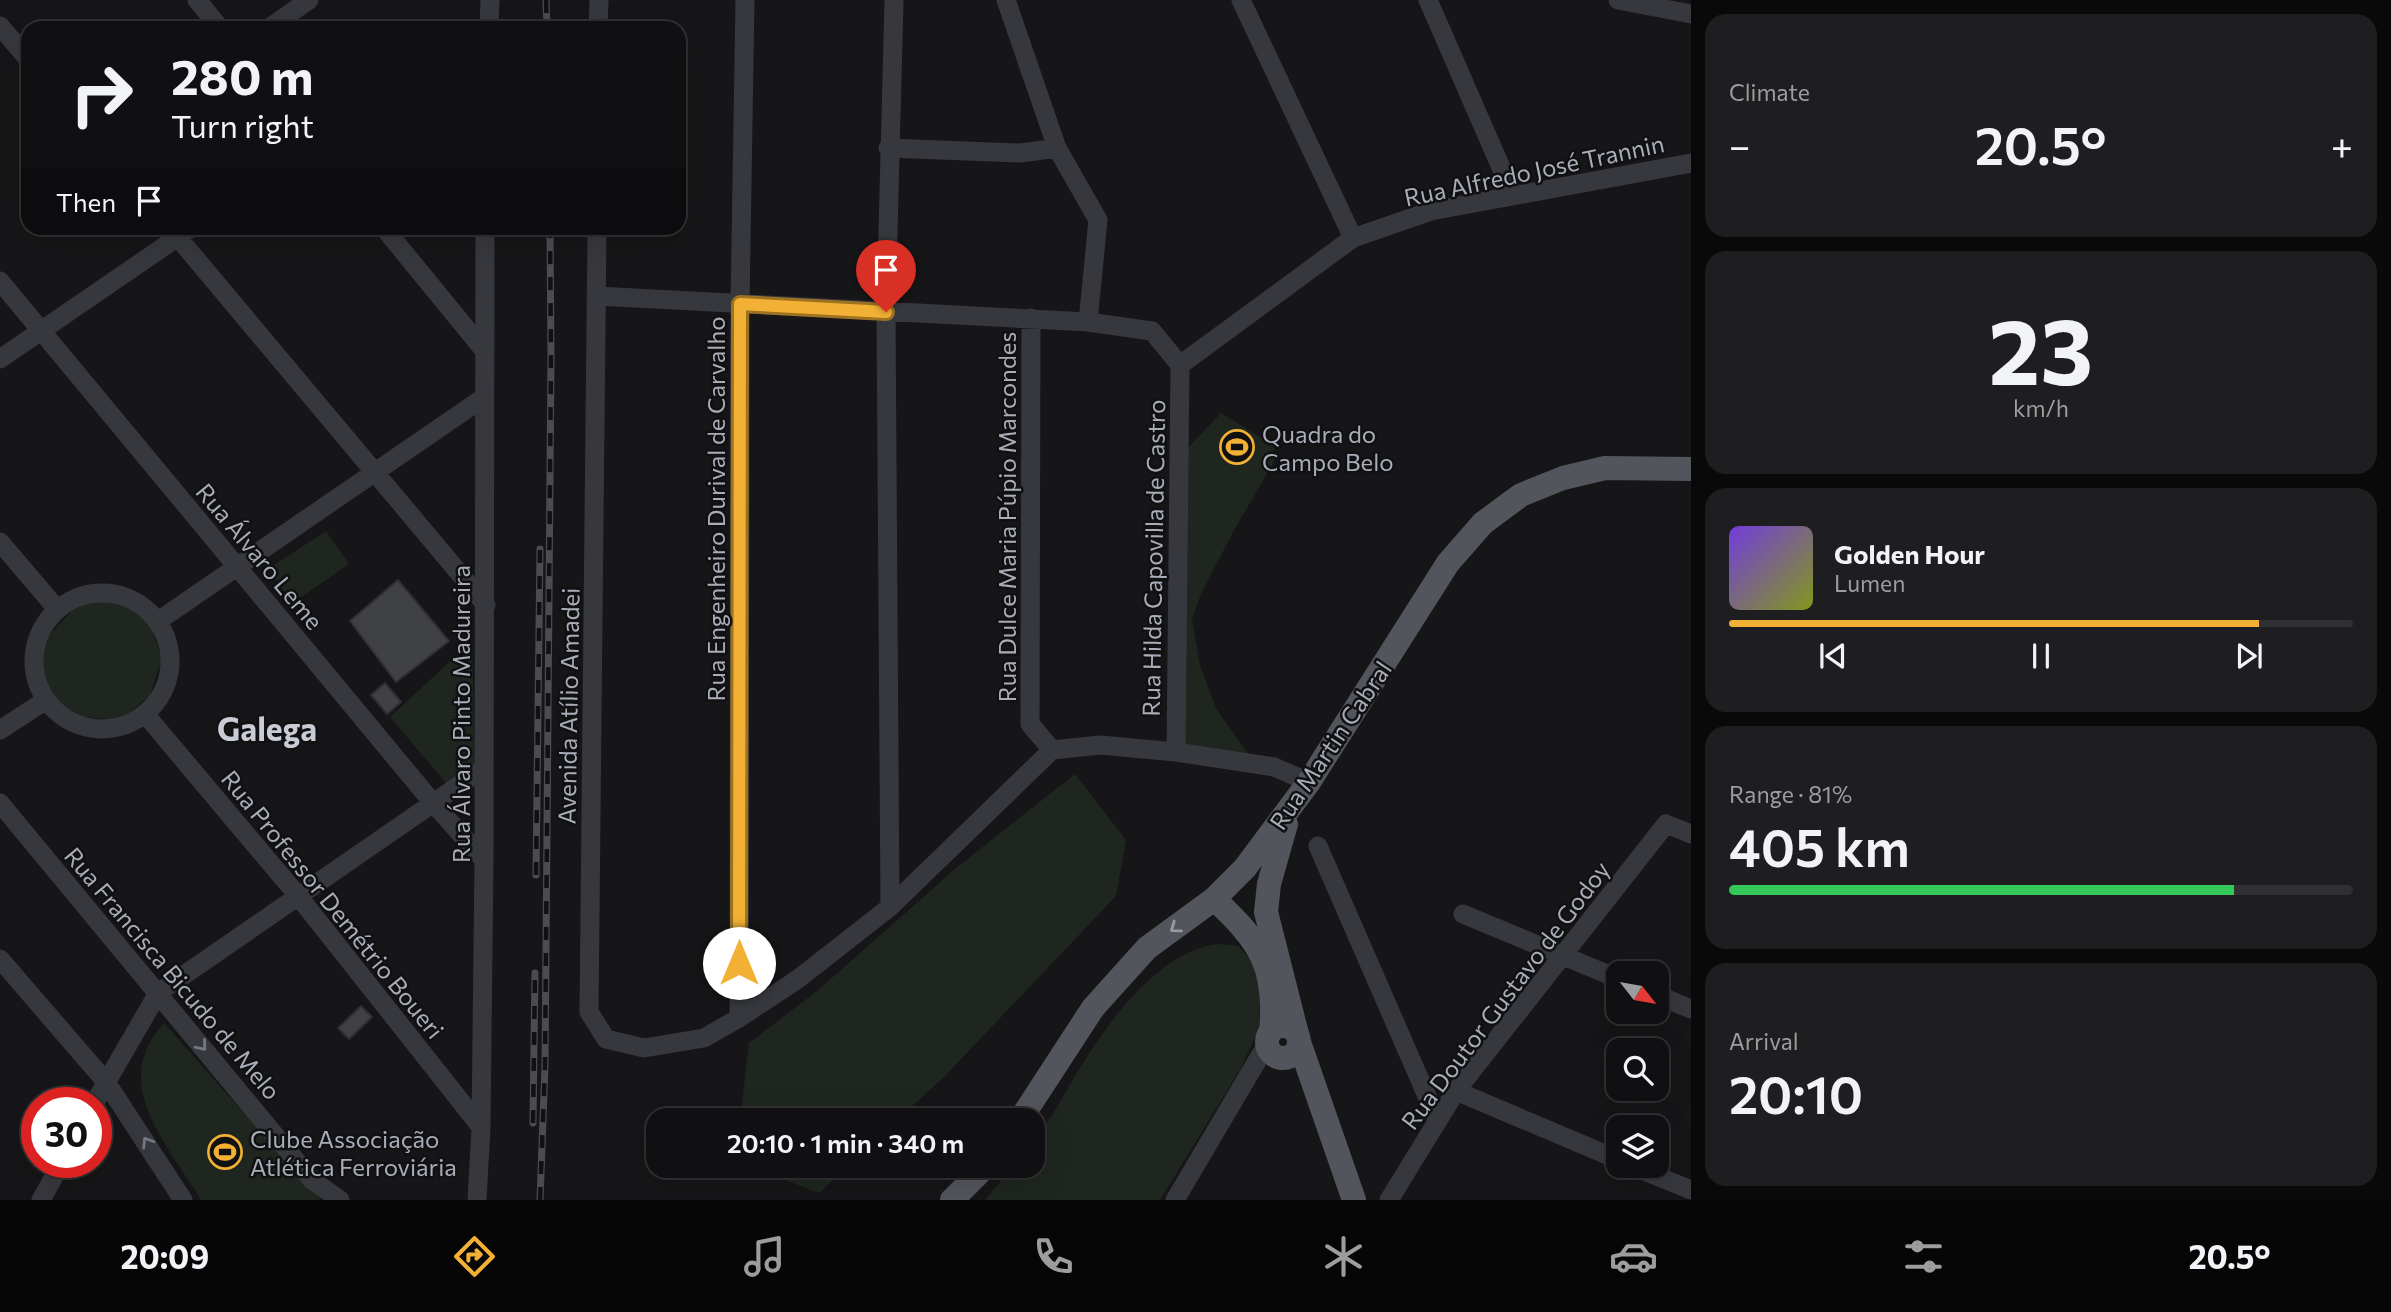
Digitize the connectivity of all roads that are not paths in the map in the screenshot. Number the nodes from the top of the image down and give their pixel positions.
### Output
1 (197, 0) edge
2 (309, 0) edge
3 (489, 0) edge
4 (599, 0) edge
5 (745, 0) edge
6 (894, 0) edge
7 (1006, 0) edge
8 (1241, 0) edge
9 (1428, 0) edge
10 (1618, 0) edge
11 (1691, 14) edge
12 (214, 21) edge
13 (279, 21) edge
14 (487, 21) edge
15 (598, 21) edge
16 (0, 26) edge
17 (21, 51) edge
18 (888, 148) junction
19 (1057, 148) junction
20 (1691, 163) edge
21 (1513, 195) junction
22 (173, 235) edge
23 (184, 235) edge
24 (390, 235) edge
25 (485, 235) edge
26 (597, 235) edge
27 (1353, 238) junction
28 (0, 281) edge
29 (597, 296) junction
30 (740, 304) junction
31 (886, 312) junction
32 (1031, 318) junction
33 (1088, 322) junction
34 (41, 331) junction
35 (482, 349) junction
36 (0, 359) edge
37 (1180, 366) junction
38 (483, 398) junction
39 (1691, 469) edge
40 (376, 472) junction
41 (0, 542) edge
42 (237, 567) junction
43 (486, 605) junction
44 (57, 609) junction
45 (158, 621) junction
46 (46, 700) junction
47 (145, 714) junction
48 (0, 730) edge
49 (1052, 750) junction
50 (1176, 752) junction
51 (484, 768) junction
52 (1310, 782) junction
53 (0, 803) edge
54 (433, 803) junction
55 (1290, 810) junction
56 (1691, 834) edge
57 (1318, 846) dead end
58 (484, 860) junction
59 (1245, 868) junction
60 (1269, 884) junction
61 (299, 897) junction
62 (1214, 899) junction
63 (890, 907) junction
64 (1266, 912) junction
65 (1463, 914) dead end
66 (1239, 922) junction
67 (1561, 955) junction
68 (0, 959) edge
69 (1606, 974) edge
70 (158, 993) junction
71 (1670, 1000) edge
72 (1691, 1009) edge
73 (739, 1018) junction
74 (1283, 1044) junction
75 (106, 1082) junction
76 (103, 1087) edge
77 (1457, 1091) junction
78 (1028, 1108) edge
79 (1437, 1119) junction
80 (481, 1127) junction
81 (1606, 1154) edge
82 (53, 1178) edge
83 (974, 1178) edge
84 (1662, 1178) edge
85 (1691, 1190) edge
86 (41, 1200) edge
87 (183, 1200) edge
88 (340, 1200) edge
89 (477, 1200) edge
90 (952, 1200) edge
91 (1175, 1200) edge
92 (1354, 1200) edge
93 (1389, 1200) edge

1 - 12 street
2 - 13 street
3 - 14 street
4 - 15 street
5 - 30 street, Rua Engenheiro Durival de Carvalho
6 - 18 street
7 - 19 street
8 - 27 street
9 - 21 street
10 - 11 street
16 - 17 street
18 - 19 street
18 - 31 street
19 - 33 street
20 - 21 street, Rua Alfredo José Trannin
21 - 27 street, Rua Alfredo José Trannin
22 - 34 street
23 - 40 street
24 - 35 street
25 - 35 street, Rua Álvaro Pinto Madureira
26 - 29 street, Avenida Atílio Amadei
27 - 37 street, Rua Alfredo José Trannin
28 - 34 street, Rua Álvaro Leme
29 - 30 street
29 - 73 street, Avenida Atílio Amadei
30 - 31 street
30 - 73 street, Rua Engenheiro Durival de Carvalho
31 - 32 street
31 - 63 street
32 - 33 street
32 - 49 street, Rua Dulce Maria Púpio Marcondes
33 - 37 street
34 - 36 street
34 - 42 street, Rua Álvaro Leme
35 - 38 street, Rua Álvaro Pinto Madureira
37 - 50 street, Rua Hilda Capovilla de Castro
38 - 40 street
38 - 43 street, Rua Álvaro Pinto Madureira
39 - 52 main road, Rua Martin Cabral
40 - 42 street
40 - 43 street
41 - 44 street
42 - 45 street
42 - 54 street, Rua Álvaro Leme
43 - 51 street, Rua Álvaro Pinto Madureira
44 - 45 street
44 - 46 street
45 - 47 street
46 - 47 street
46 - 48 street
47 - 61 street, Rua Professor Demétrio Boueri
49 - 50 street
49 - 63 street, Avenida Atílio Amadei
50 - 52 street
51 - 54 street
51 - 58 street, Rua Álvaro Pinto Madureira
52 - 55 main road, Rua Martin Cabral
53 - 70 street, Rua Francisca Bicudo de Melo
54 - 58 street, Rua Álvaro Leme
54 - 61 street
55 - 59 main road, Rua Martin Cabral
55 - 60 main road
56 - 67 street, Rua Doutor Gustavo de Godoy
57 - 79 street
58 - 80 street, Rua Álvaro Pinto Madureira
59 - 60 main road
59 - 62 main road, Rua Martin Cabral
60 - 64 main road
61 - 70 street
61 - 80 street, Rua Professor Demétrio Boueri
62 - 66 main road
62 -> 78 main road, Rua Martin Cabral
63 - 73 street, Avenida Atílio Amadei
64 - 66 main road
64 - 74 main road
65 - 67 street
66 - 74 main road
67 - 69 street
67 - 77 street, Rua Doutor Gustavo de Godoy
68 - 75 street
70 - 75 street
70 -> 88 street, Rua Francisca Bicudo de Melo
71 - 72 street
74 - 91 street
74 - 92 main road
75 - 76 street
87 -> 75 street
77 - 79 street, Rua Doutor Gustavo de Godoy
77 - 81 street
79 - 93 street, Rua Doutor Gustavo de Godoy
80 - 89 street, Rua Álvaro Pinto Madureira
82 - 86 street
83 - 90 main road
84 - 85 street

